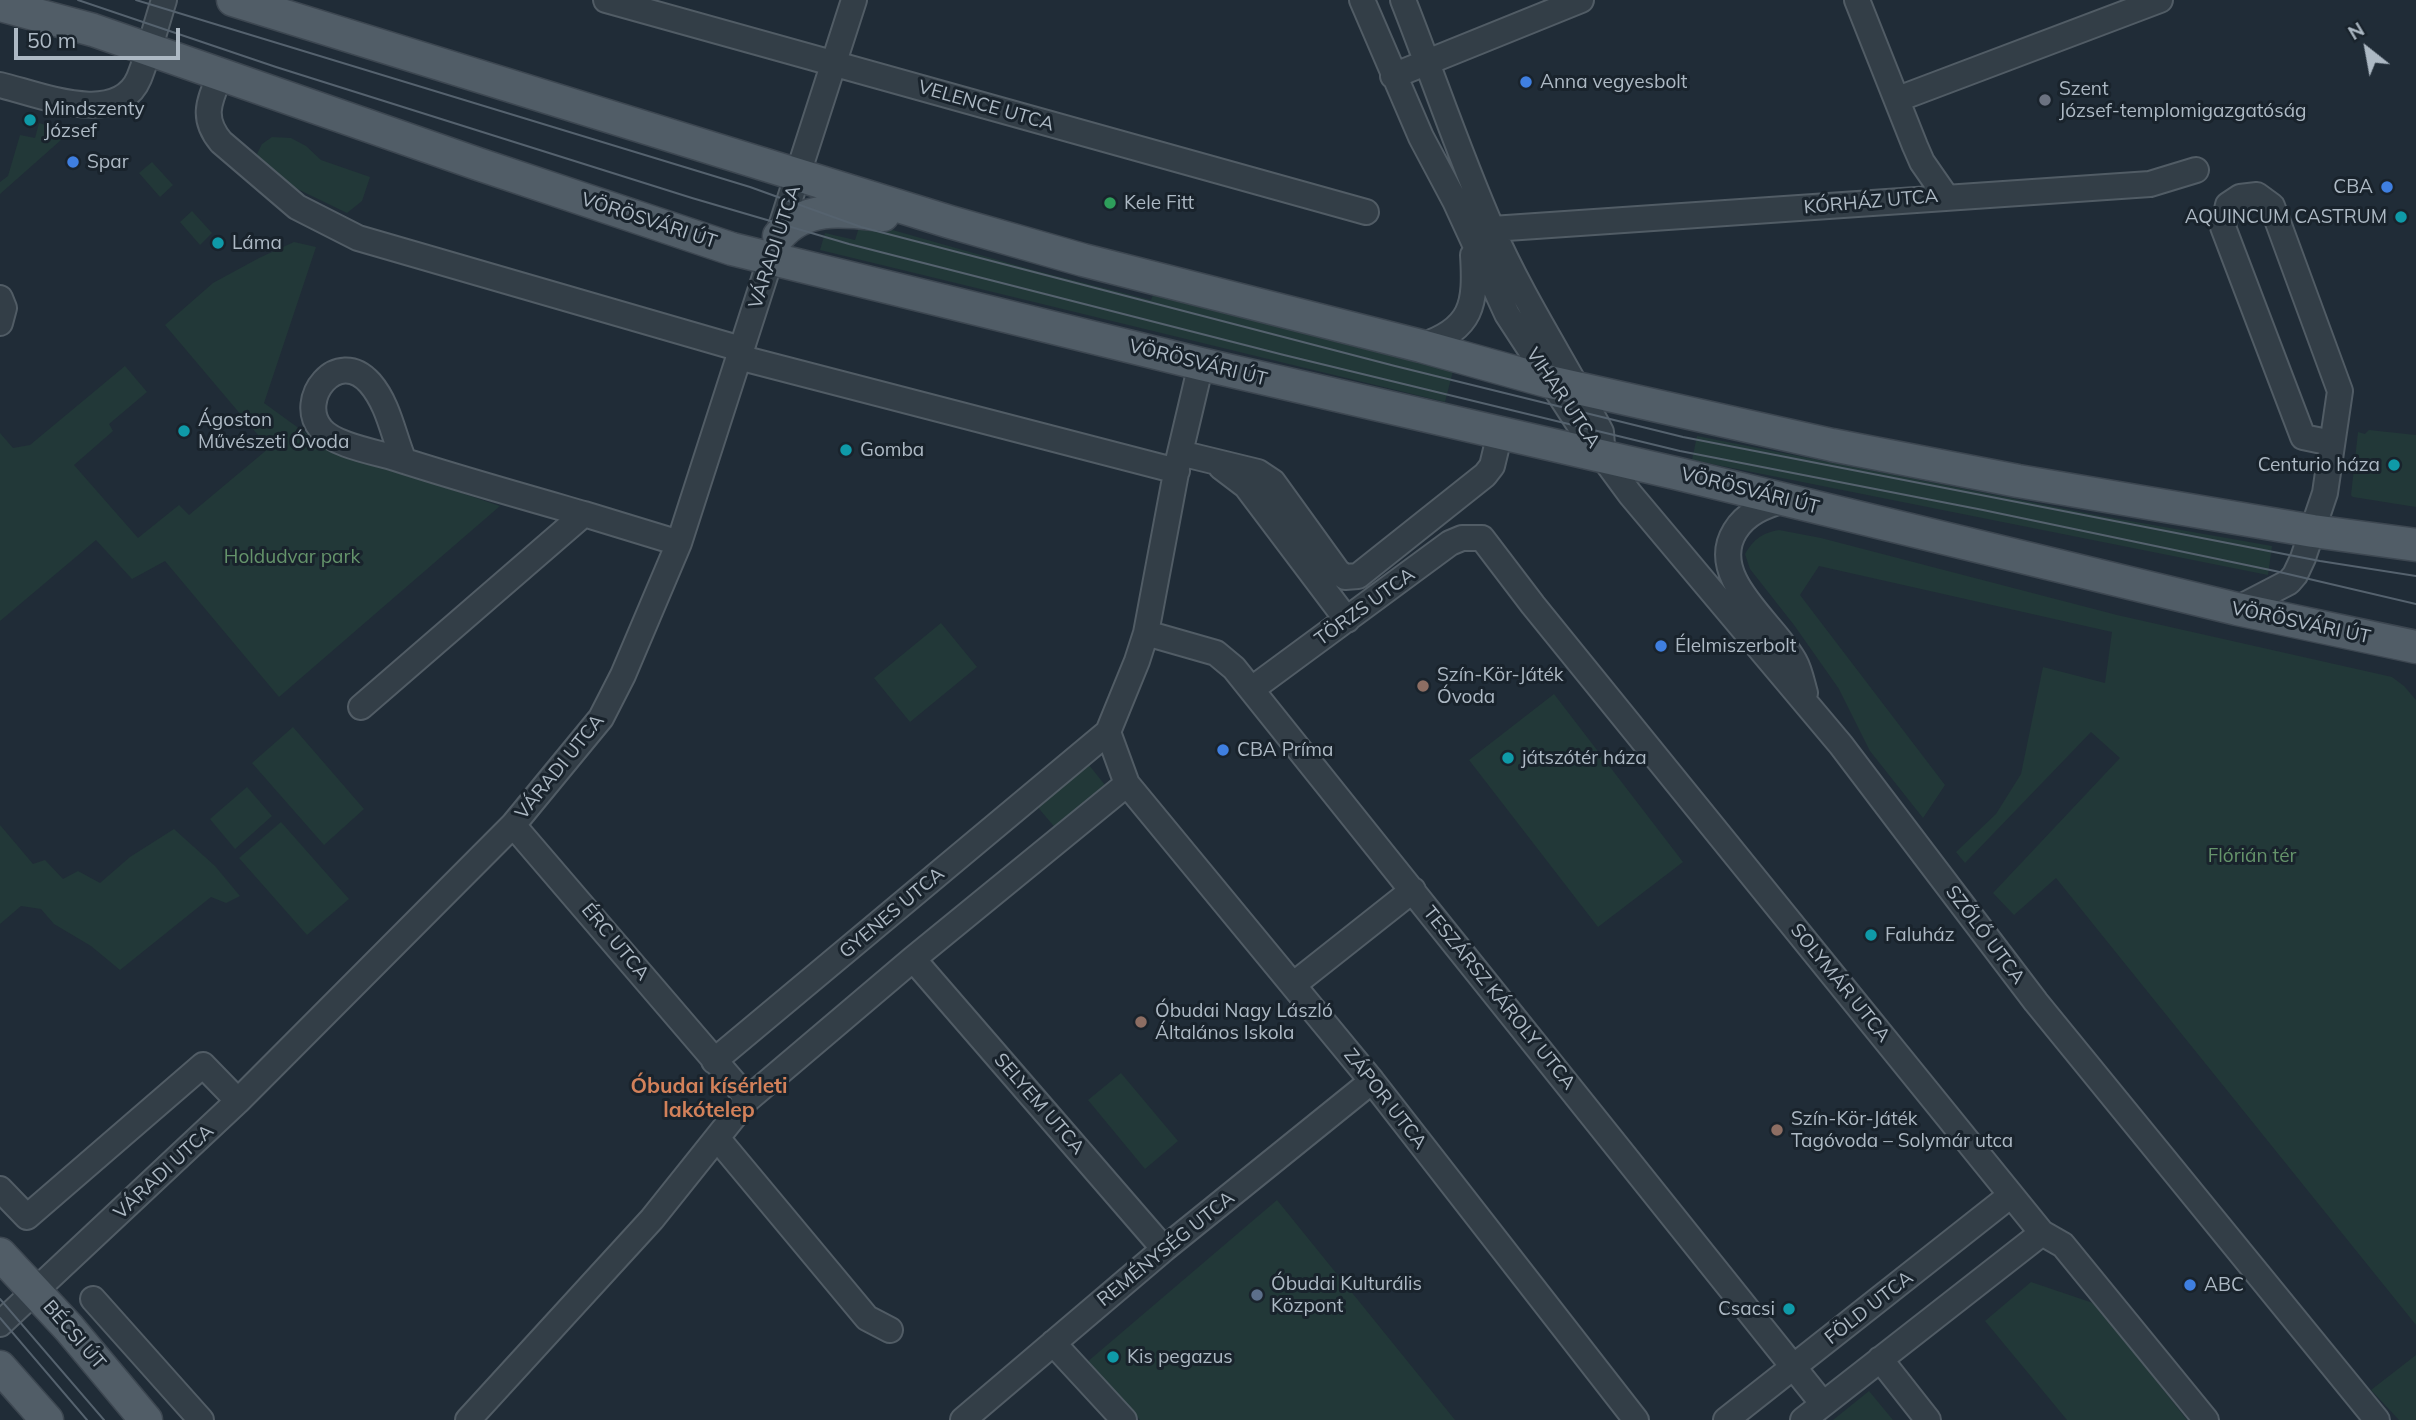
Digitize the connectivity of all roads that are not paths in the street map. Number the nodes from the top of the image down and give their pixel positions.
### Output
1 (164, 0) edge
2 (233, 0) edge
3 (606, 0) edge
4 (854, 0) edge
5 (1362, 0) edge
6 (1403, 0) edge
7 (1581, 0) edge
8 (1857, 0) edge
9 (2160, 0) edge
10 (0, 5) edge
11 (148, 48) junction
12 (1427, 60) junction
13 (833, 64) junction
14 (221, 73) junction
15 (1393, 76) junction
16 (0, 85) edge
17 (1898, 99) junction
18 (2196, 170) dead end
19 (798, 174) junction
20 (1947, 198) junction
21 (1366, 212) dead end
22 (950, 222) junction
23 (1482, 236) junction
24 (775, 248) junction
25 (0, 298) edge
26 (0, 323) edge
27 (1421, 346) junction
28 (739, 353) junction
29 (1201, 364) junction
30 (1564, 385) junction
31 (1500, 433) junction
32 (2332, 443) junction
33 (1604, 457) junction
34 (1179, 460) junction
35 (404, 461) dead end
36 (1784, 500) junction
37 (584, 514) junction
38 (2314, 531) junction
39 (1482, 538) joint
40 (679, 543) junction
41 (2416, 545) edge
42 (2237, 609) junction
43 (1347, 620) junction
44 (1146, 633) junction
45 (2416, 647) edge
46 (1252, 689) junction
47 (1808, 704) junction
48 (361, 707) dead end
49 (1108, 732) junction
50 (1127, 784) junction
51 (513, 825) junction
52 (1413, 890) junction
53 (913, 958) junction
54 (1293, 985) junction
55 (714, 1061) junction
56 (1372, 1081) junction
57 (748, 1099) junction
58 (238, 1101) junction
59 (717, 1138) junction
60 (0, 1189) edge
61 (2011, 1195) junction
62 (2042, 1233) junction
63 (1164, 1250) junction
64 (0, 1254) edge
65 (35, 1291) junction
66 (93, 1299) dead end
67 (0, 1324) edge
68 (890, 1330) dead end
69 (1053, 1342) junction
70 (1880, 1359) junction
71 (0, 1367) edge
72 (1794, 1367) junction
73 (1823, 1404) junction
74 (2375, 1417) edge
75 (47, 1420) edge
76 (146, 1420) edge
77 (201, 1420) edge
78 (468, 1420) edge
79 (963, 1420) edge
80 (1124, 1420) edge
81 (1636, 1420) edge
82 (1726, 1420) edge
83 (1803, 1420) edge
84 (1928, 1420) edge
85 (2206, 1420) edge

1 - 11 street
2 - 19 main road
3 - 13 street, VELENCE UTCA
4 - 13 street, VÁRADI UTCA
5 - 15 street, VIHAR UTCA
6 - 12 street, VIHAR UTCA
7 - 12 street
8 - 17 street, KÓRHÁZ UTCA
9 - 17 street
10 - 11 main road, VÖRÖSVÁRI ÚT
11 - 14 main road, VÖRÖSVÁRI ÚT
11 - 16 street
12 - 15 street
12 - 23 street, VIHAR UTCA
13 - 19 street, VÁRADI UTCA
13 - 21 street, VELENCE UTCA
14 - 24 main road, VÖRÖSVÁRI ÚT
14 - 28 street
15 - 23 street, VIHAR UTCA
17 - 20 street, KÓRHÁZ UTCA
18 - 20 street
19 - 22 main road
19 - 24 street, VÁRADI UTCA
20 - 23 street, KÓRHÁZ UTCA
22 - 24 main road
22 - 27 main road
23 - 27 street
23 - 30 street, VIHAR UTCA
24 - 28 street, VÁRADI UTCA
24 - 29 main road, VÖRÖSVÁRI ÚT
25 - 26 street
27 - 30 main road
28 - 34 street
28 - 40 street, VÁRADI UTCA
29 - 31 main road, VÖRÖSVÁRI ÚT
29 - 34 street, GYENES UTCA
30 - 33 street, VIHAR UTCA
30 - 38 main road
31 - 33 main road, VÖRÖSVÁRI ÚT
31 - 34 street
32 - 32 street
32 - 38 street
33 - 36 main road, VÖRÖSVÁRI ÚT
33 - 47 street, SZŐLŐ UTCA
34 - 43 street
34 - 44 street, GYENES UTCA
35 - 37 street
36 - 42 main road, VÖRÖSVÁRI ÚT
36 - 47 street
37 - 40 street
37 - 48 street
38 - 41 main road
38 - 42 street
39 - 43 street, TÖRZS UTCA
39 - 61 street, SOLYMÁR UTCA
40 - 51 street, VÁRADI UTCA
42 - 45 main road, VÖRÖSVÁRI ÚT
43 - 46 street, TÖRZS UTCA
44 - 46 street, TESZÁRSZ KÁROLY UTCA
44 - 49 street, GYENES UTCA
46 - 52 street, TESZÁRSZ KÁROLY UTCA
47 - 74 street, SZŐLŐ UTCA
49 - 50 street
49 - 55 street, GYENES UTCA
50 - 53 street
50 - 54 street, ZÁPOR UTCA
51 - 55 street, ÉRC UTCA
51 - 58 street, VÁRADI UTCA
52 - 54 street
52 - 72 street, TESZÁRSZ KÁROLY UTCA
53 - 57 street
53 - 63 street, SELYEM UTCA
54 - 56 street, ZÁPOR UTCA
55 - 57 street
56 - 63 street, REMÉNYSÉG UTCA
56 - 81 street, ZÁPOR UTCA
57 - 59 street
58 - 60 street
58 - 65 street, VÁRADI UTCA
59 - 68 street
59 - 78 street
61 - 62 street, SOLYMÁR UTCA
61 - 72 street, FÖLD UTCA
62 - 70 street
62 - 85 street, SOLYMÁR UTCA
63 - 69 street, REMÉNYSÉG UTCA
64 - 65 main road, BÉCSI ÚT
65 - 67 street, VÁRADI UTCA
65 - 76 main road, BÉCSI ÚT
66 - 77 street
69 - 79 street, REMÉNYSÉG UTCA
69 - 80 street
70 - 73 street
70 - 84 street
71 - 75 main road
72 - 73 street, TESZÁRSZ KÁROLY UTCA
72 - 82 street, FÖLD UTCA
73 - 83 street

